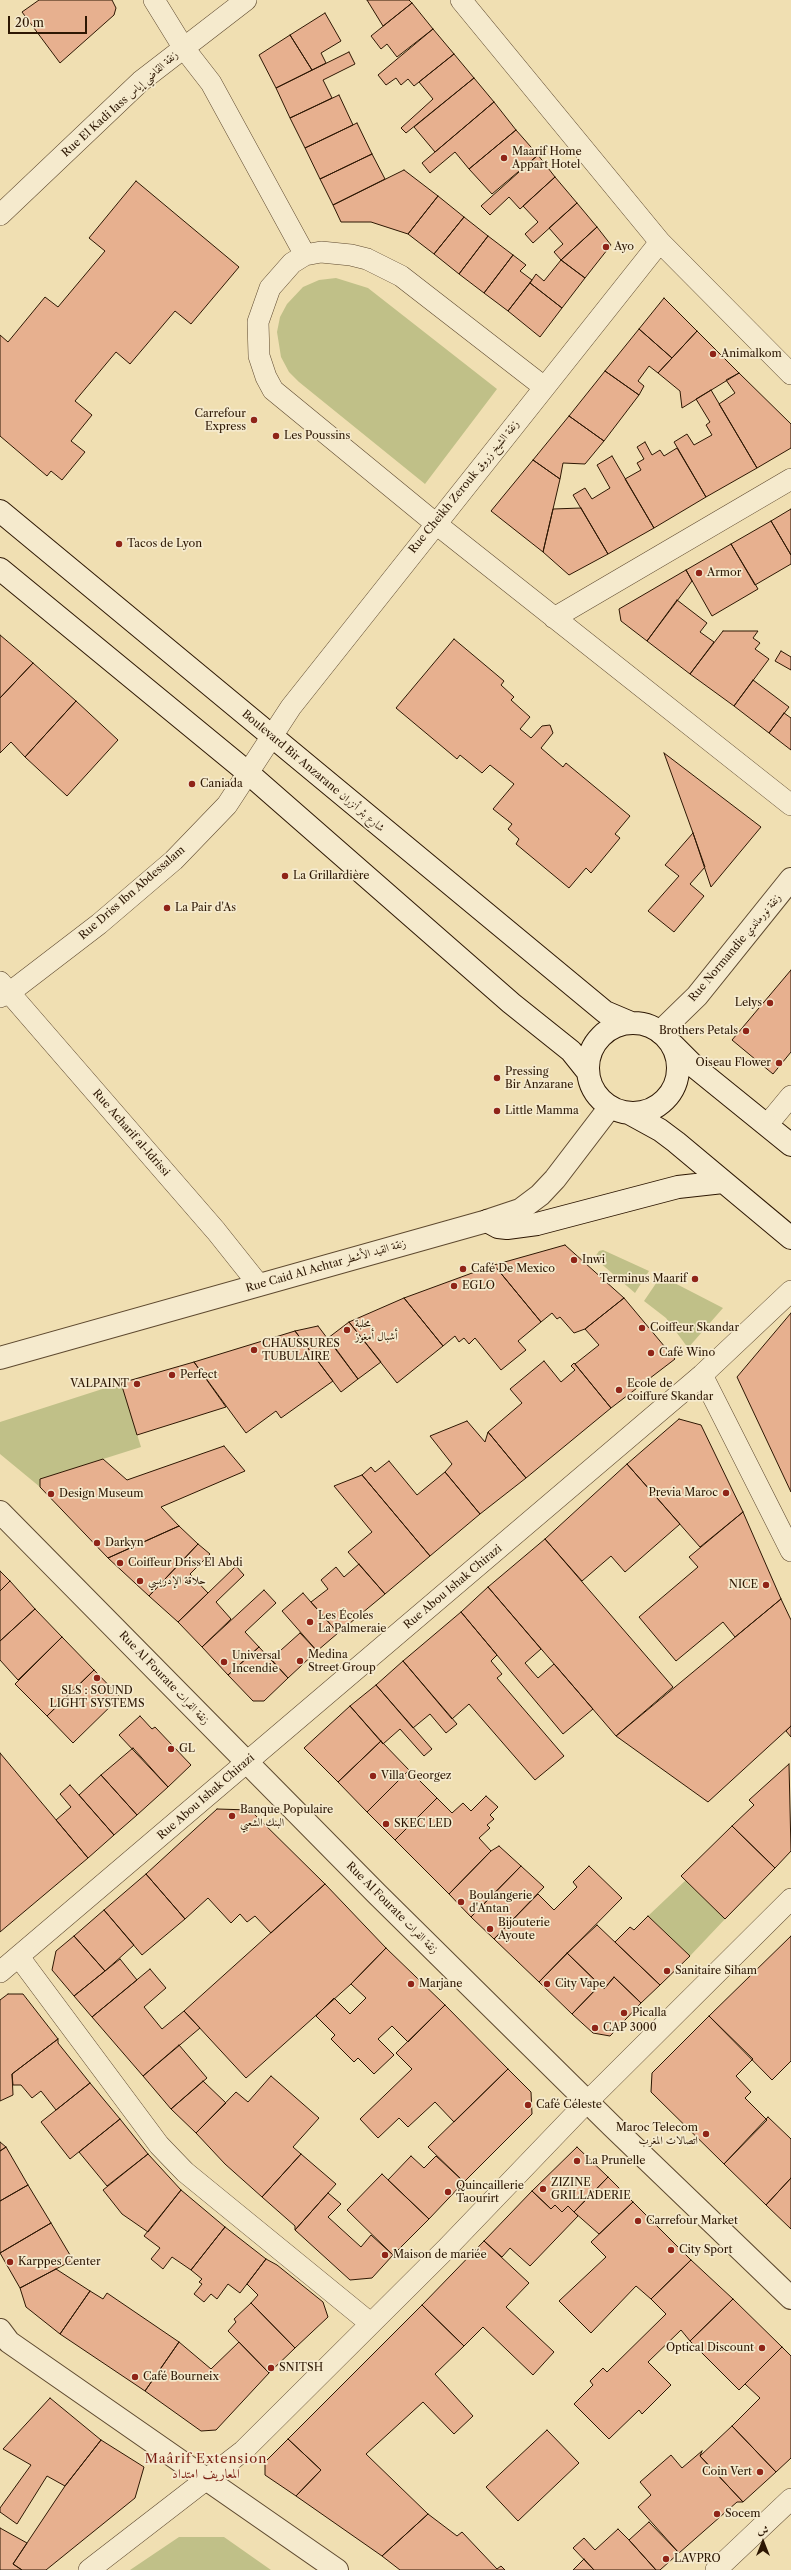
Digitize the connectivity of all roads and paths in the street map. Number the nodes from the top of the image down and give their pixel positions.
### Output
1 (154, 0) edge
2 (246, 0) edge
3 (461, 0) edge
4 (183, 47) junction
5 (0, 215) edge
6 (660, 242) junction
7 (305, 255) junction
8 (791, 374) edge
9 (544, 387) junction
10 (791, 479) edge
11 (0, 511) edge
12 (435, 523) junction
13 (0, 570) edge
14 (554, 618) junction
15 (271, 736) junction
16 (247, 772) junction
17 (791, 805) edge
18 (791, 879) edge
19 (3, 990) edge
20 (631, 1023) junction
21 (667, 1038) junction
22 (587, 1071) junction
23 (791, 1096) edge
24 (619, 1110) junction
25 (766, 1125) junction
26 (791, 1145) edge
27 (723, 1182) junction
28 (487, 1221) junction
29 (791, 1238) edge
30 (260, 1285) junction
31 (791, 1291) edge
32 (0, 1358) edge
33 (702, 1375) junction
34 (0, 1512) edge
35 (791, 1551) edge
36 (248, 1762) junction
37 (791, 1899) edge
38 (19, 1957) junction
39 (0, 1972) edge
40 (587, 2102) junction
41 (791, 2298) edge
42 (370, 2323) junction
43 (0, 2330) edge
44 (208, 2480) junction
45 (791, 2499) edge
46 (89, 2570) edge
47 (337, 2570) edge
48 (716, 2570) edge

1 - 4 street
2 - 4 street, Rue El Kadi Iass زنقة القاضي إياس
3 - 6 street
4 - 5 street, Rue El Kadi Iass زنقة القاضي إياس
4 - 7 street
6 - 8 street
6 - 9 street, Rue Cheikh Zerouk زنقة الشيخ زروق
7 - 9 street
7 - 12 street
9 - 12 street, Rue Cheikh Zerouk زنقة الشيخ زروق
10 - 14 street
11 - 15 main road, Boulevard Bir Anzarane شارع بئر أنزران
12 - 14 street
12 - 15 street, Rue Cheikh Zerouk زنقة الشيخ زروق
13 - 16 main road
14 - 17 street
15 - 16 street, Rue Cheikh Zerouk زنقة الشيخ زروق
15 - 20 main road, Boulevard Bir Anzarane شارع بئر أنزران
16 - 19 street, Rue Driss Ibn Abdessalam
16 - 22 main road
18 - 21 main road, Rue Normandie زنقة نورماندي
19 - 30 street, Rue Acharif al-Idrissi
20 - 21 main road
20 - 22 main road
21 - 24 main road
21 - 25 main road
22 - 24 main road
23 - 25 street
24 - 27 main road
24 - 28 main road, Rue Caid Al Achtar زنقة القيد الأشطر
25 - 26 main road
27 - 28 main road
27 - 29 main road
28 - 30 main road, Rue Caid Al Achtar زنقة القيد الأشطر
30 - 32 main road, Rue Caid Al Achtar زنقة القيد الأشطر
31 - 33 street, Rue Abou Ishak Chirazi
33 - 35 street
33 - 36 street, Rue Abou Ishak Chirazi
34 - 36 main road, Rue Al Fourate زنقة الفرات
36 - 38 street, Rue Abou Ishak Chirazi
36 - 40 main road, Rue Al Fourate زنقة الفرات
37 - 40 street
38 - 39 street, Rue Abou Ishak Chirazi
38 - 42 street
40 - 41 main road, Rue Al Fourate زنقة الفرات
40 - 42 street
42 - 44 street
43 - 44 main road
44 - 46 street
44 - 47 main road
45 - 48 street

